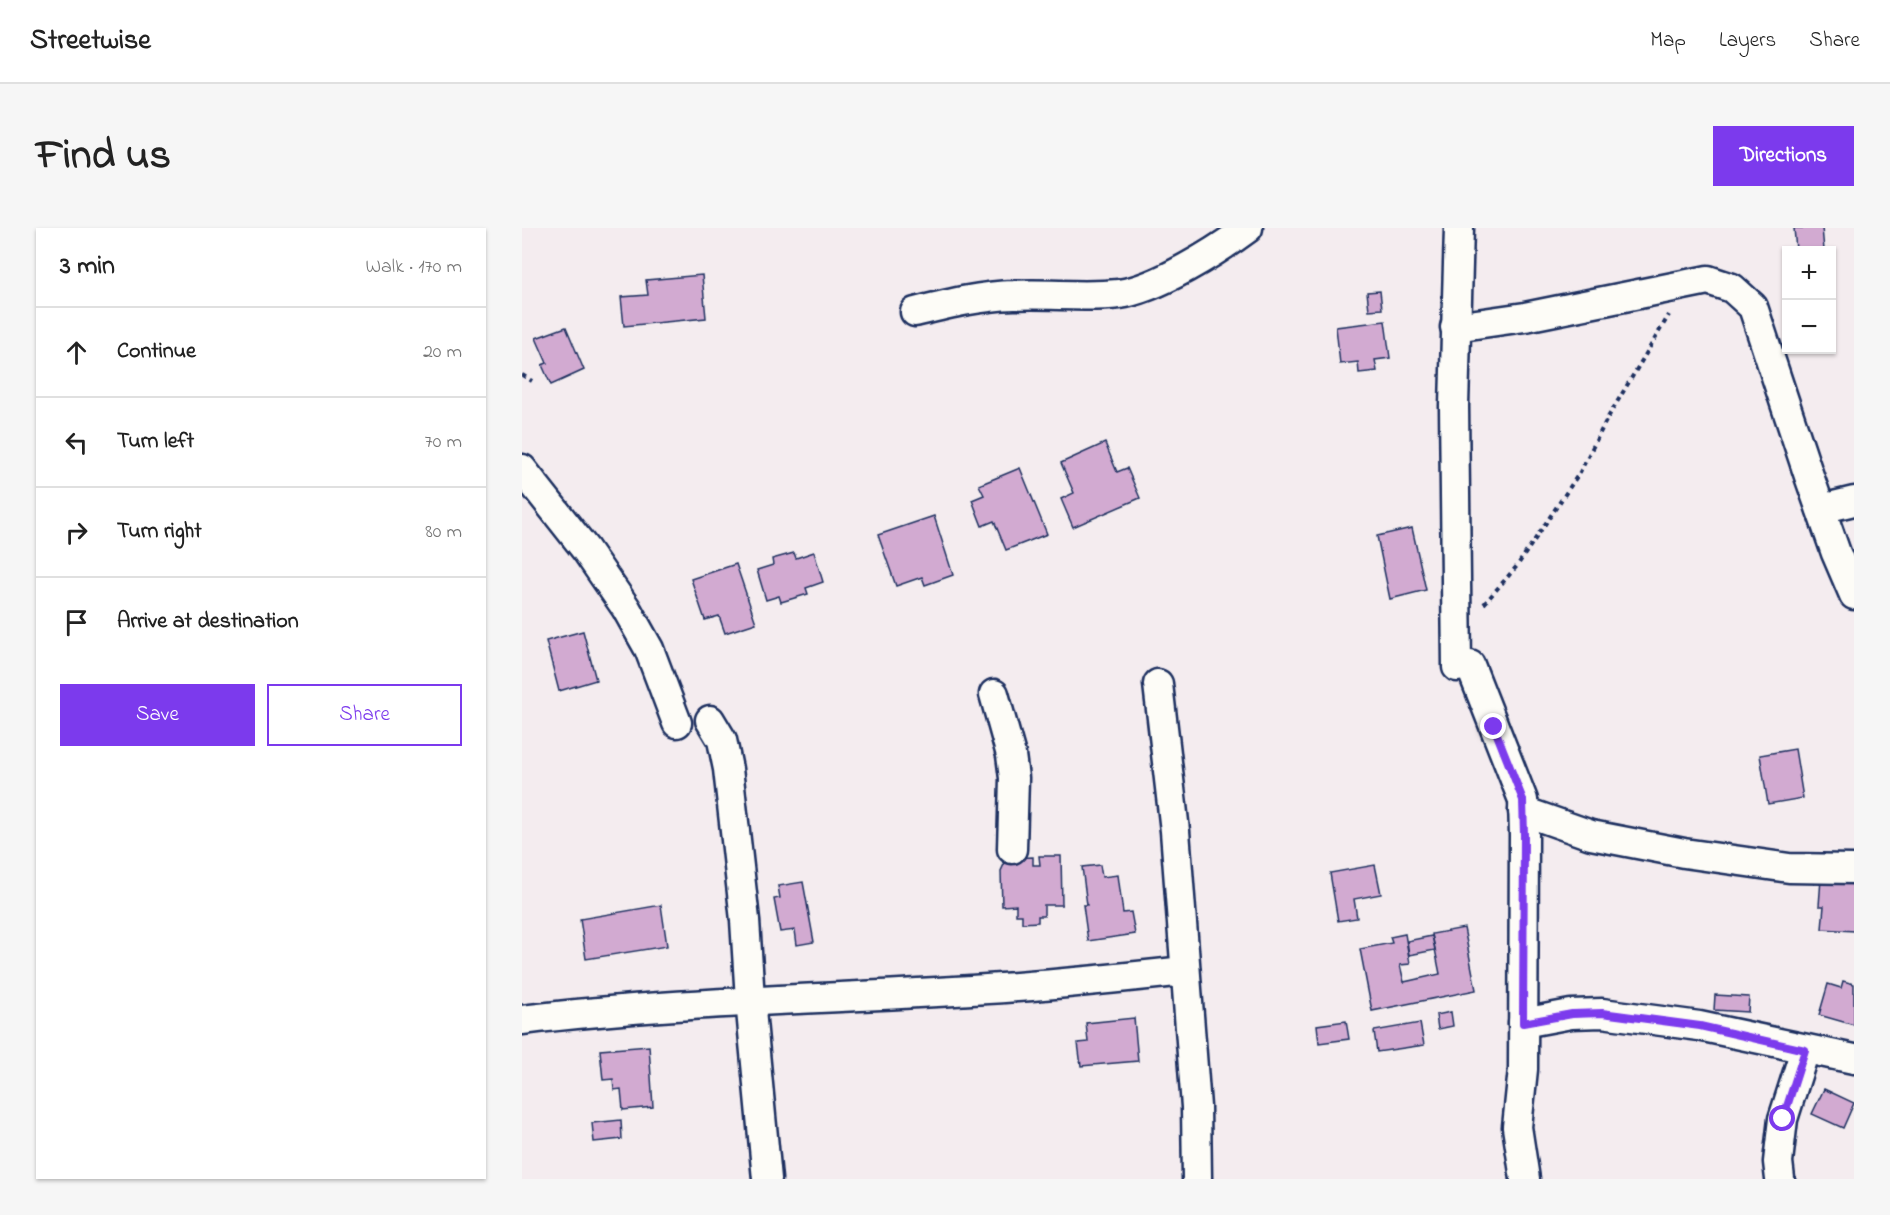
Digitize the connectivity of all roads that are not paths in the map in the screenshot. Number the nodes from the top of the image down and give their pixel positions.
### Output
1 (1248, 228) edge
2 (1459, 228) edge
3 (915, 312) dead end
4 (1455, 327) junction
5 (522, 469) edge
6 (1854, 501) edge
7 (1821, 509) junction
8 (1854, 596) edge
9 (1158, 684) dead end
10 (994, 694) dead end
11 (710, 720) dead end
12 (677, 723) dead end
13 (1523, 811) junction
14 (1012, 849) dead end
15 (1854, 869) edge
16 (1185, 971) junction
17 (750, 1000) junction
18 (522, 1020) edge
19 (1523, 1023) junction
20 (1805, 1050) junction
21 (1854, 1059) edge
22 (767, 1179) edge
23 (1197, 1179) edge
24 (1525, 1179) edge
25 (1780, 1179) edge

1 - 3 street
2 - 4 street
4 - 7 street
4 - 13 street
5 - 12 street
6 - 7 street
7 - 8 street
9 - 16 street
10 - 14 street
11 - 17 street
13 - 15 street
13 - 19 street
16 - 17 street
16 - 23 street
17 - 18 street
17 - 22 street
19 - 20 street
19 - 24 street
20 - 21 street
20 - 25 street

